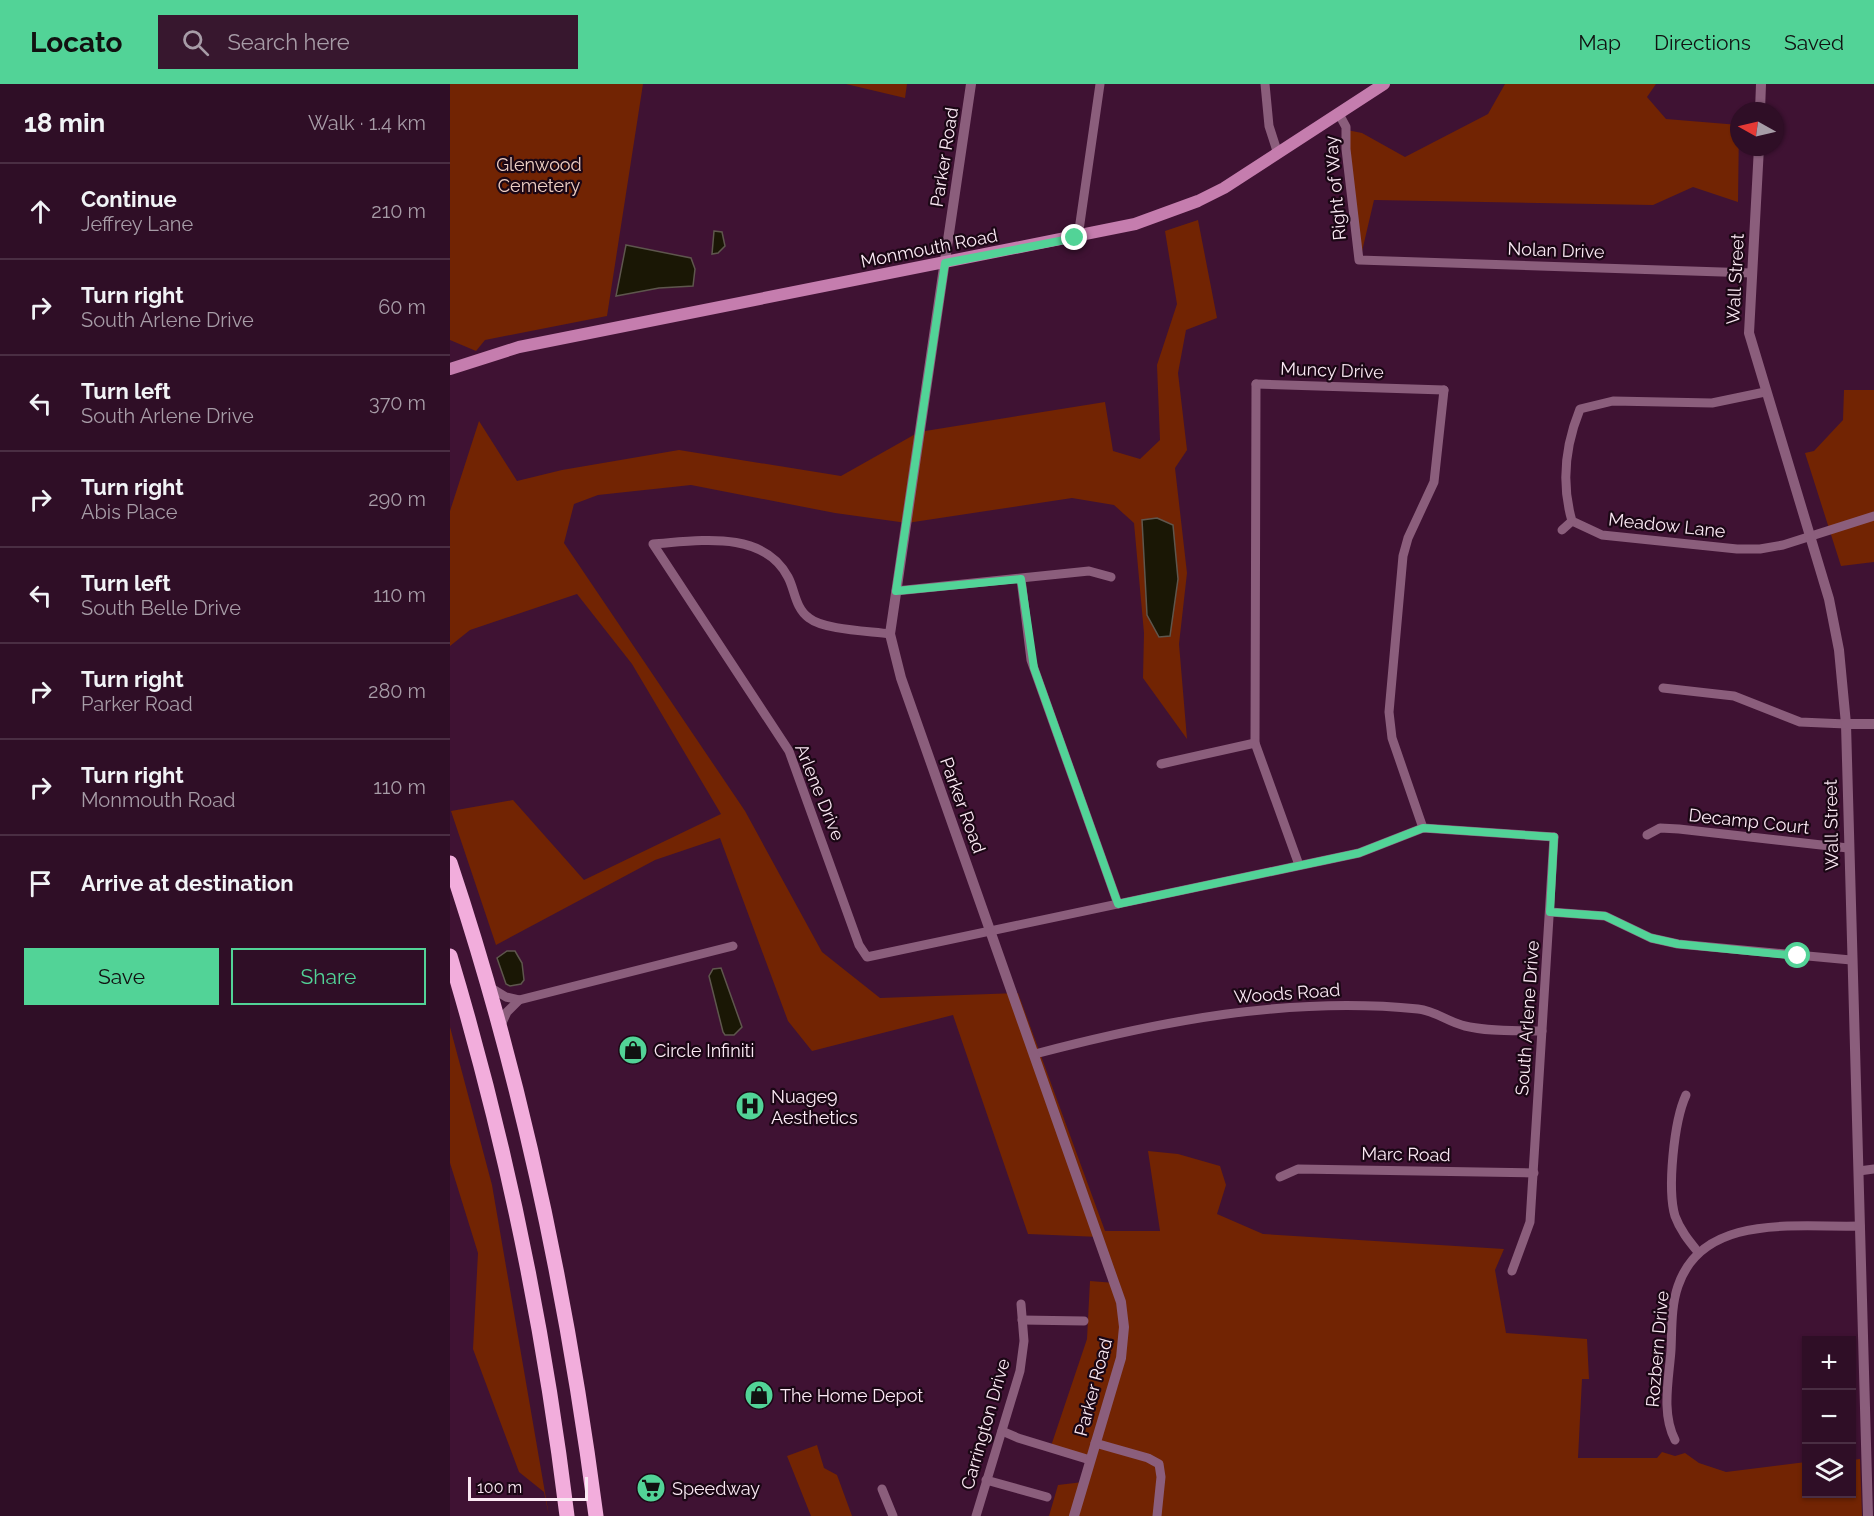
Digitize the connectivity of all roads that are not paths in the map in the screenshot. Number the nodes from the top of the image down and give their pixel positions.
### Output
1 (971, 84) edge
2 (1100, 84) edge
3 (1265, 84) edge
4 (1384, 84) edge
5 (1761, 84) edge
6 (1760, 102) edge
7 (1340, 114) junction
8 (1278, 154) junction
9 (1758, 156) edge
10 (1078, 237) junction
11 (1359, 260) joint
12 (945, 263) junction
13 (1752, 273) junction
14 (450, 369) edge
15 (1249, 376) dead end
16 (1256, 384) junction
17 (1765, 392) junction
18 (1874, 516) edge
19 (1572, 521) junction
20 (1562, 530) dead end
21 (1811, 536) junction
22 (1111, 577) dead end
23 (1021, 579) junction
24 (896, 591) junction
25 (890, 634) junction
26 (1663, 688) dead end
27 (1845, 724) junction
28 (1874, 724) edge
29 (1255, 744) junction
30 (1161, 764) dead end
31 (1423, 828) junction
32 (1563, 830) dead end
33 (1647, 835) dead end
34 (1554, 837) junction
35 (1848, 848) junction
36 (450, 863) edge
37 (1299, 865) junction
38 (1118, 904) junction
39 (1550, 912) junction
40 (990, 931) junction
41 (732, 946) dead end
42 (450, 957) edge
43 (1851, 960) junction
44 (488, 986) junction
45 (519, 1000) junction
46 (500, 1028) junction
47 (1542, 1032) junction
48 (1035, 1054) junction
49 (1686, 1095) dead end
50 (1874, 1169) edge
51 (1859, 1171) junction
52 (1534, 1173) junction
53 (1280, 1177) dead end
54 (1860, 1226) junction
55 (1698, 1252) junction
56 (1512, 1271) dead end
57 (1021, 1305) dead end
58 (1022, 1320) junction
59 (1084, 1321) dead end
60 (1002, 1431) junction
61 (1675, 1440) dead end
62 (1095, 1443) junction
63 (1090, 1460) junction
64 (986, 1480) junction
65 (882, 1490) dead end
66 (1047, 1497) dead end
67 (567, 1516) edge
68 (596, 1516) edge
69 (893, 1516) edge
70 (975, 1516) edge
71 (1074, 1516) edge
72 (1157, 1516) edge
73 (1868, 1516) edge

1 - 12 street, Parker Road
2 - 10 street
3 - 8 street
4 - 7 main road, Monmouth Road
5 - 6 street
7 - 8 main road, Monmouth Road
7 - 11 street, Right of Way
8 - 10 main road, Monmouth Road
9 - 13 street, Wall Street
10 - 12 main road, Monmouth Road
11 - 13 street, Nolan Drive
12 - 14 main road, Monmouth Road
12 - 24 street, Parker Road
13 - 17 street, Wall Street
15 - 16 street
16 - 29 street, Muncy Drive
16 - 31 street, Muncy Drive
17 - 19 street
17 - 21 street, Wall Street
18 - 21 street, Meadow Lane
19 - 20 street
19 - 21 street, Meadow Lane
21 - 27 street, Wall Street
22 - 23 street
23 - 24 street
23 - 38 street
24 - 25 street, Parker Road
25 - 40 street, Parker Road
25 - 40 street, Arlene Drive
26 - 27 street
27 - 28 street
27 - 35 street, Wall Street
29 - 30 street
29 - 37 street, Muncy Drive
31 - 34 street
31 - 37 street
32 - 34 street
33 - 35 street, Decamp Court
34 - 39 street, South Arlene Drive
35 - 43 street, Wall Street
36 - 44 highway
37 - 38 street
38 - 40 street
39 - 43 street
39 - 47 street, South Arlene Drive
40 - 48 street, Parker Road
41 - 45 street
42 - 67 highway
43 - 51 street, Wall Street
44 - 45 street
44 - 46 highway
45 - 46 street
46 - 68 highway
47 - 48 street, Woods Road
47 - 52 street, South Arlene Drive
48 - 62 street, Parker Road
49 - 55 street
50 - 51 street
51 - 54 street, Wall Street
52 - 53 street, Marc Road
52 - 56 street, South Arlene Drive
54 - 55 street, Rozbern Drive
54 - 73 street, Wall Street
55 - 61 street, Rozbern Drive
57 - 58 street, Carrington Drive
58 - 59 street
58 - 60 street, Carrington Drive
60 - 63 street
60 - 64 street, Carrington Drive
62 - 63 street, Parker Road
62 - 72 street
63 - 71 street, Parker Road
64 - 66 street
64 - 70 street, Carrington Drive
65 - 69 street

